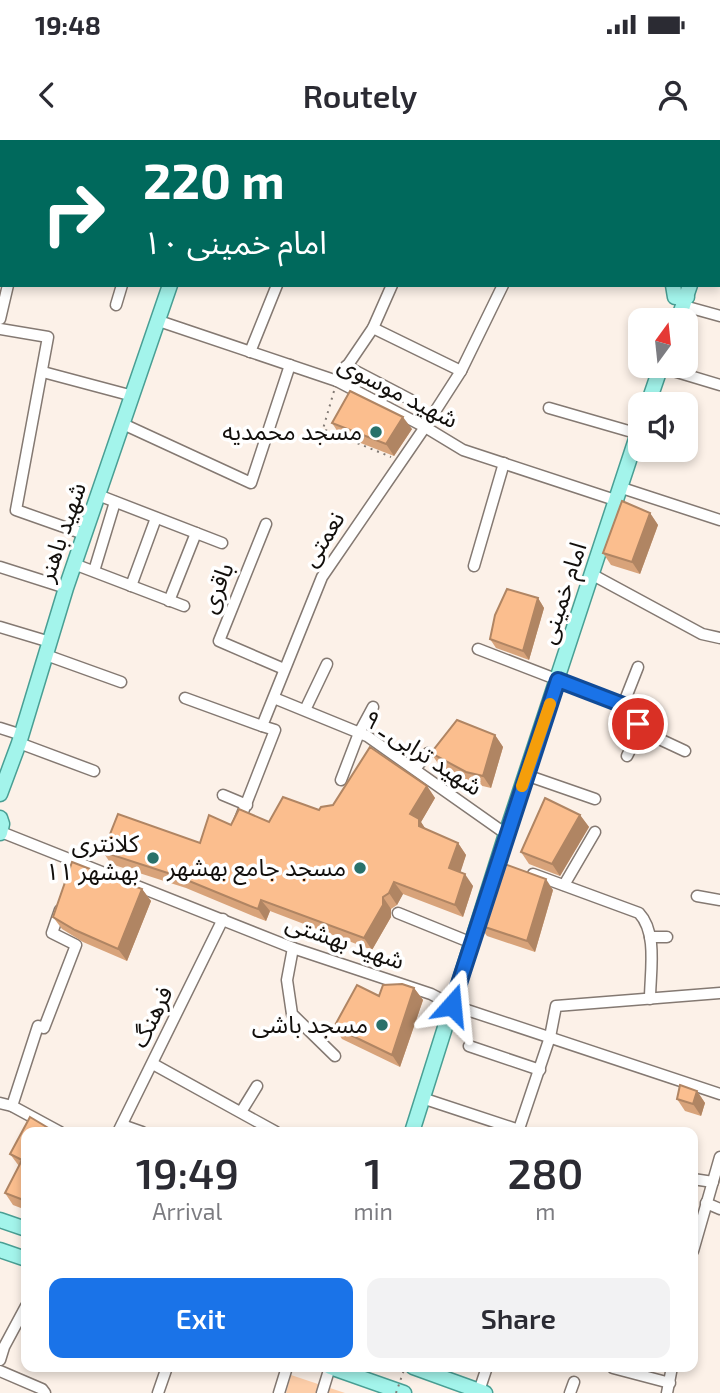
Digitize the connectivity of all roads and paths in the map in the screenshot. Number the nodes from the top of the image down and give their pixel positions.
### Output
1 (8, 287) edge
2 (121, 287) edge
3 (169, 287) edge
4 (276, 287) edge
5 (391, 287) edge
6 (502, 287) edge
7 (673, 287) edge
8 (687, 296) edge
9 (116, 305) dead end
10 (720, 316) edge
11 (0, 319) edge
12 (159, 321) junction
13 (373, 328) junction
14 (0, 329) edge
15 (250, 352) junction
16 (290, 365) junction
17 (345, 366) junction
18 (461, 370) junction
19 (43, 372) junction
20 (698, 378) edge
21 (337, 381) junction
22 (720, 385) edge
23 (133, 396) junction
24 (411, 400) dead end
25 (549, 408) dead end
26 (123, 424) junction
27 (425, 426) junction
28 (628, 428) edge
29 (403, 459) junction
30 (630, 462) edge
31 (504, 463) junction
32 (620, 494) junction
33 (98, 495) junction
34 (115, 502) junction
35 (156, 518) junction
36 (720, 520) edge
37 (266, 523) dead end
38 (196, 533) junction
39 (85, 534) junction
40 (222, 543) dead end
41 (75, 564) junction
42 (474, 566) dead end
43 (0, 567) edge
44 (94, 571) junction
45 (593, 575) junction
46 (131, 586) junction
47 (66, 588) junction
48 (169, 601) junction
49 (184, 607) dead end
50 (0, 627) edge
51 (720, 638) edge
52 (48, 648) junction
53 (478, 649) dead end
54 (327, 664) dead end
55 (638, 667) dead end
56 (284, 669) junction
57 (558, 680) junction
58 (121, 682) dead end
59 (185, 698) dead end
60 (274, 698) junction
61 (623, 705) junction
62 (373, 707) dead end
63 (304, 710) junction
64 (262, 726) junction
65 (0, 728) edge
66 (640, 730) junction
67 (359, 733) junction
68 (20, 739) junction
69 (685, 751) dead end
70 (428, 753) edge
71 (627, 756) dead end
72 (415, 769) junction
73 (94, 771) dead end
74 (526, 775) junction
75 (341, 780) dead end
76 (0, 794) edge
77 (223, 795) dead end
78 (596, 799) dead end
79 (247, 805) junction
80 (0, 818) edge
81 (236, 828) edge
82 (595, 832) dead end
83 (0, 833) edge
84 (506, 834) junction
85 (76, 863) junction
86 (507, 865) junction
87 (72, 875) edge
88 (564, 885) junction
89 (696, 896) dead end
90 (64, 898) edge
91 (720, 900) edge
92 (398, 913) dead end
93 (222, 919) junction
94 (650, 937) junction
95 (667, 937) dead end
96 (472, 943) junction
97 (292, 948) junction
98 (720, 993) edge
99 (650, 999) junction
100 (452, 1005) junction
101 (550, 1037) junction
102 (469, 1046) dead end
103 (335, 1056) dead end
104 (153, 1064) junction
105 (540, 1070) junction
106 (257, 1086) dead end
107 (720, 1094) edge
108 (422, 1098) junction
109 (0, 1103) edge
110 (12, 1106) junction
111 (241, 1112) junction
112 (51, 1127) edge
113 (120, 1127) edge
114 (267, 1127) edge
115 (413, 1127) edge
116 (507, 1127) edge
117 (520, 1127) edge
118 (720, 1157) edge
119 (698, 1180) edge
120 (713, 1182) junction
121 (706, 1203) junction
122 (720, 1209) edge
123 (0, 1220) edge
124 (21, 1227) edge
125 (698, 1233) edge
126 (0, 1250) edge
127 (21, 1257) edge
128 (21, 1315) edge
129 (0, 1360) edge
130 (0, 1371) edge
131 (165, 1372) edge
132 (285, 1372) edge
133 (328, 1372) edge
134 (344, 1372) edge
135 (403, 1372) edge
136 (426, 1372) edge
137 (486, 1372) edge
138 (624, 1372) edge
139 (668, 1388) edge
140 (482, 1392) edge
141 (45, 1393) edge
142 (158, 1393) edge
143 (279, 1393) edge
144 (322, 1393) edge
145 (396, 1393) edge
146 (404, 1393) edge

1 - 11 street
2 - 9 street
3 - 12 main road, شهید باهنر
4 - 15 street
5 - 13 street
6 - 18 street, نعمتی
7 - 8 main road
8 - 10 street
12 - 15 street, شهید موسوی
12 - 23 main road, شهید باهنر
13 - 17 street
13 - 18 street
14 - 19 street
15 - 16 street, شهید موسوی
16 - 21 street, شهید موسوی
16 - 26 street
17 - 21 street
17 - 24 street
18 - 27 street, نعمتی
19 - 23 street
19 - 39 street
20 - 22 street
21 - 27 street, شهید موسوی
21 - 29 path
23 - 26 main road, شهید باهنر
25 - 28 street
26 - 33 main road, شهید باهنر
27 - 29 street, نعمتی
27 - 31 street, شهید موسوی
29 - 56 street, نعمتی
30 - 32 main road, امام خمینی
31 - 32 street, شهید موسوی
31 - 42 street
32 - 36 street, شهید موسوی
32 - 45 main road, امام خمینی
33 - 34 street
33 - 39 main road, شهید باهنر
34 - 35 street
34 - 44 street
35 - 38 street
35 - 46 street
37 - 56 street, باقری
38 - 40 street
38 - 48 street
39 - 41 main road, شهید باهنر
41 - 44 street
41 - 47 main road, شهید باهنر
43 - 47 street
44 - 46 street
45 - 51 street
45 - 57 main road, امام خمینی
46 - 48 street
47 - 52 main road, شهید باهنر
48 - 49 street
50 - 52 street
52 - 58 street
52 - 68 main road, شهید باهنر
53 - 57 street
54 - 63 street
55 - 61 street
56 - 60 street, نعمتی
57 - 61 street
57 - 74 main road, امام خمینی
59 - 64 street
60 - 63 street, شهید ترابی ـ ۹
60 - 64 street, نعمتی
61 - 66 street
62 - 67 street
63 - 67 street, شهید ترابی ـ ۹
64 - 79 street
65 - 68 street
66 - 69 street
66 - 71 street
67 - 72 street, شهید ترابی ـ ۹
67 - 75 street
68 - 73 street
68 - 76 main road, شهید باهنر
70 - 72 street
72 - 84 street, شهید ترابی ـ ۹
74 - 78 street
74 - 84 main road, امام خمینی
77 - 79 street
79 - 81 street
80 - 83 main road
82 - 88 street
83 - 85 street, شهید بهشتی
84 - 86 main road, امام خمینی
85 - 87 street
85 - 93 street, شهید بهشتی
86 - 88 street
86 - 96 main road, امام خمینی
88 - 94 street
89 - 91 street
90 - 110 street
92 - 96 street
93 - 97 street, شهید بهشتی
93 - 104 street, فرهنگ
94 - 95 street
94 - 99 street
96 - 100 main road, امام خمینی
97 - 100 street, شهید بهشتی
97 - 103 street
98 - 99 street
99 - 101 street
100 - 101 street, شهید بهشتی
100 - 108 main road, امام خمینی
101 - 105 street
101 - 107 street, شهید بهشتی
102 - 105 street
104 - 111 street
104 - 113 street, فرهنگ
105 - 117 street
106 - 111 street
108 - 115 main road, امام خمینی
108 - 116 street
109 - 110 street
110 - 112 street
111 - 114 street
118 - 120 street
119 - 120 street
120 - 121 street
121 - 122 street
121 - 125 street
123 - 124 main road
126 - 127 main road
128 - 129 street
130 - 141 street
131 - 142 street
132 - 143 street
133 - 144 street
134 - 146 main road
135 - 145 path, bridge
136 - 140 main road
137 - 140 street
138 - 139 street

